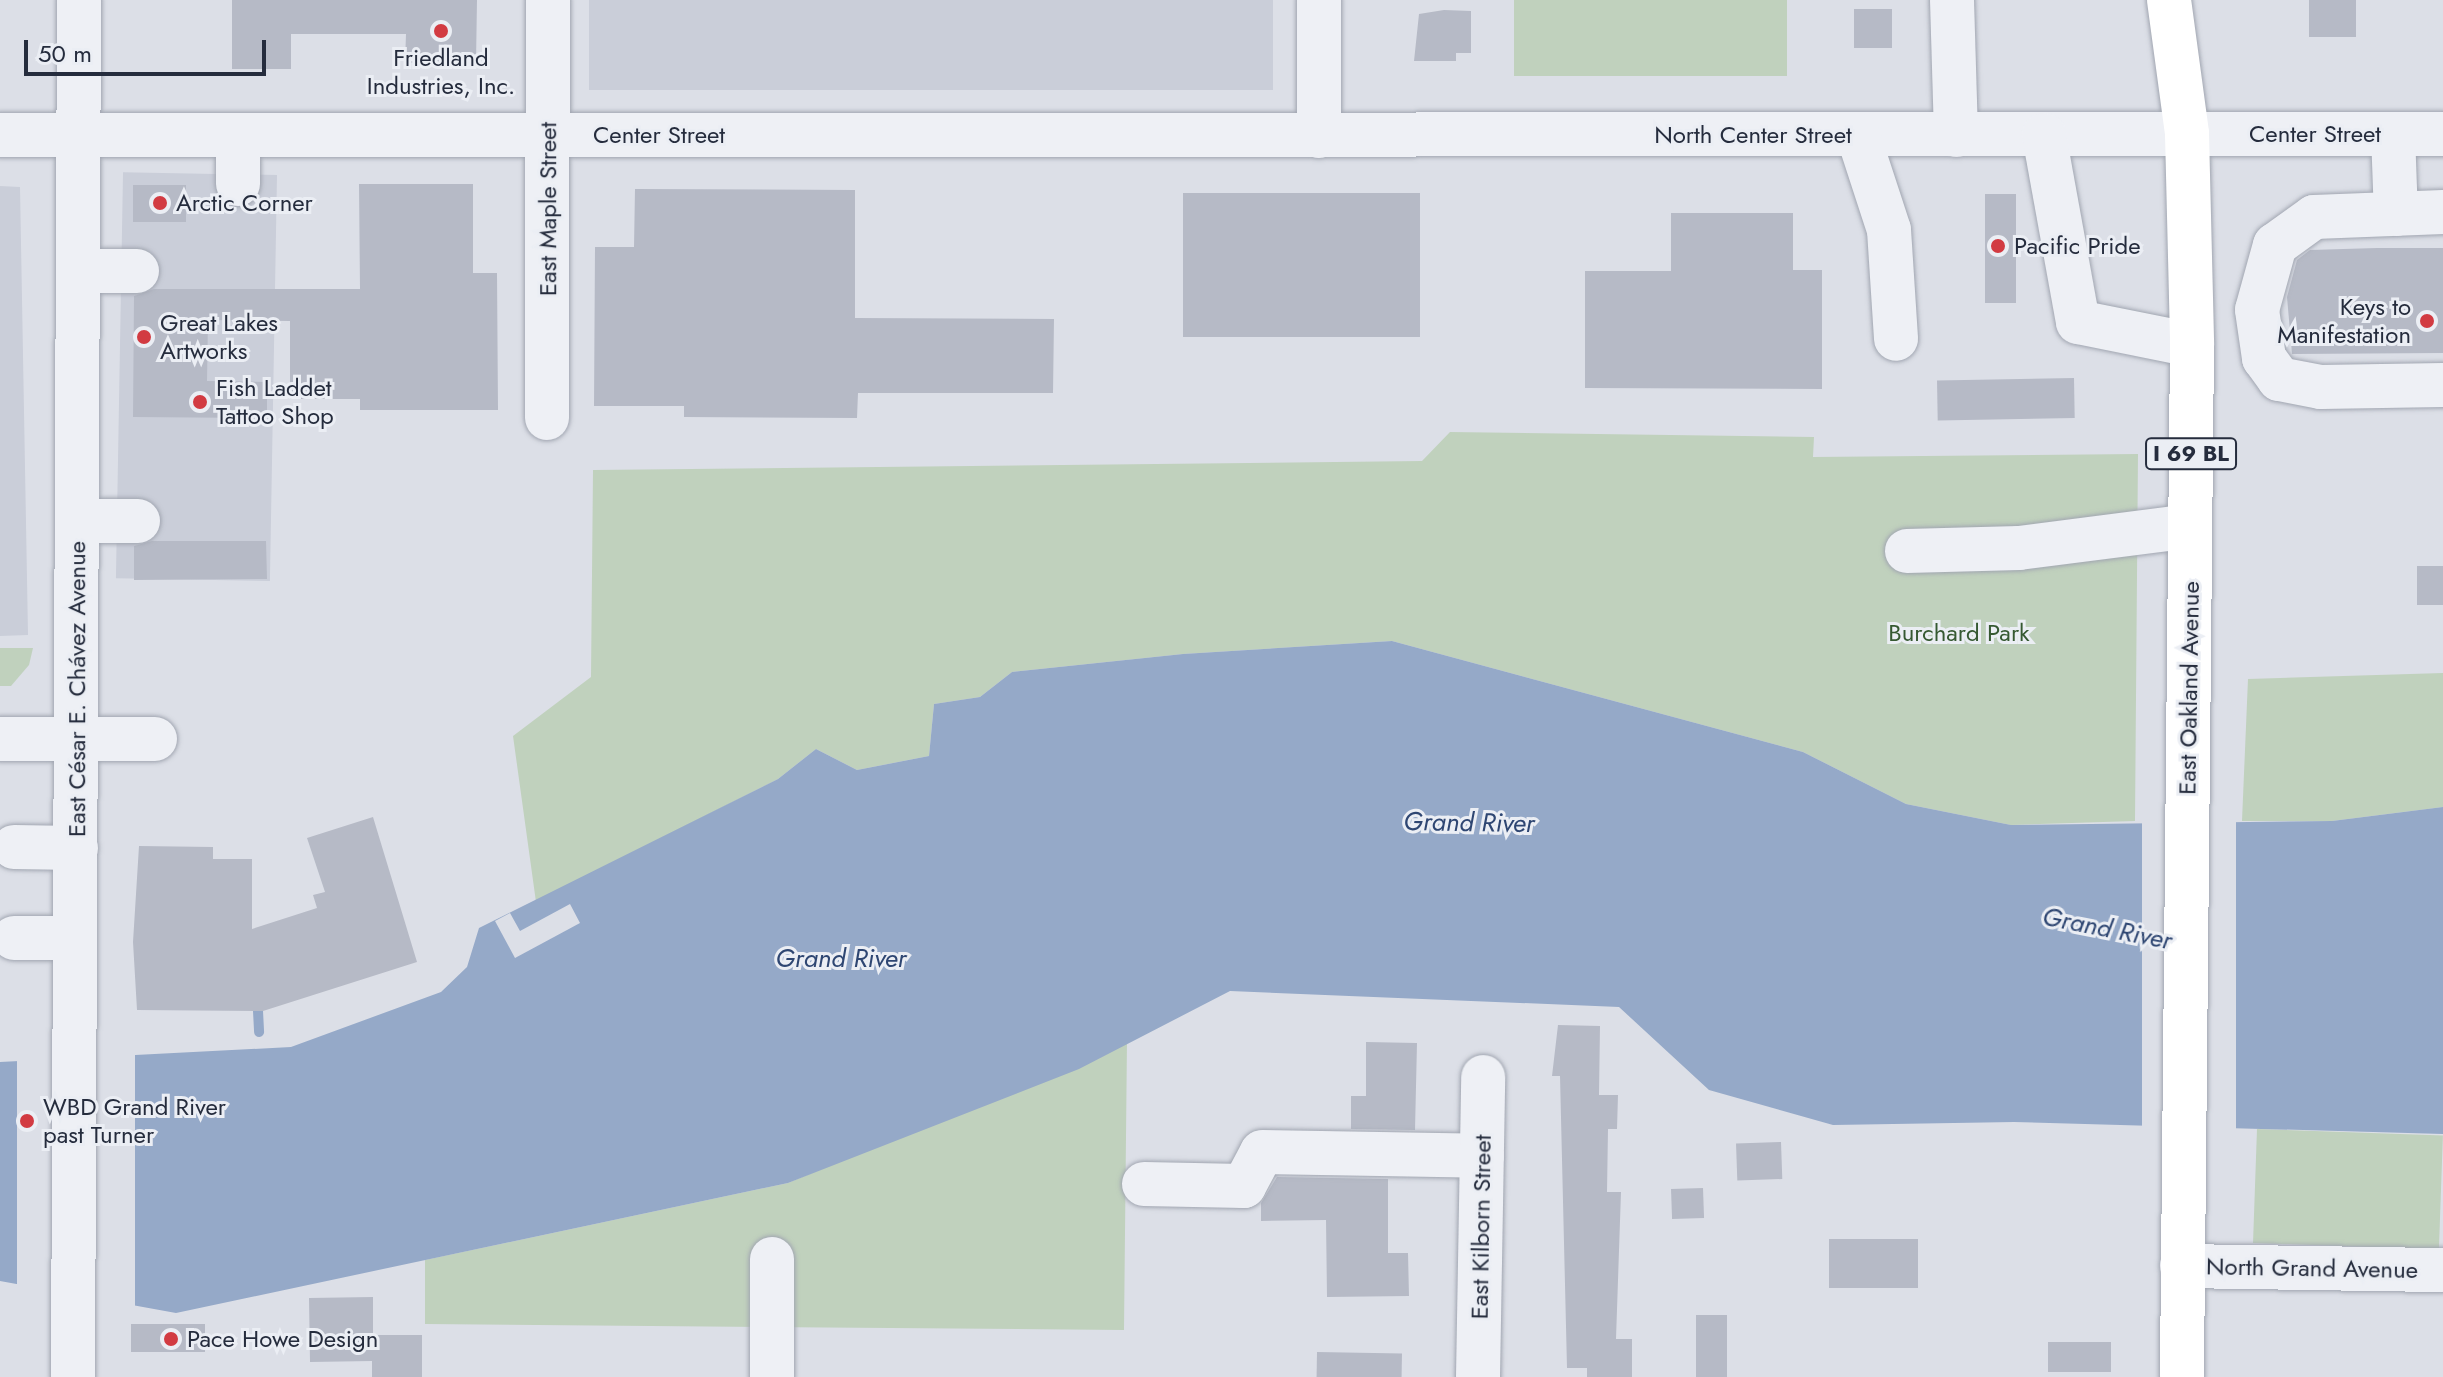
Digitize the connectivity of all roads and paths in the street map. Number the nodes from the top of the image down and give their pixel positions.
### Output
1 (79, 0) edge
2 (548, 0) edge
3 (1319, 0) edge
4 (1952, 0) edge
5 (2169, 0) edge
6 (2187, 134) junction
7 (2393, 134) junction
8 (2443, 134) edge
9 (0, 135) edge
10 (79, 135) junction
11 (238, 135) junction
12 (549, 135) junction
13 (1858, 135) junction
14 (1956, 135) junction
15 (2044, 135) junction
16 (1319, 136) junction
17 (238, 184) dead end
18 (2443, 212) edge
19 (2396, 214) junction
20 (78, 271) junction
21 (137, 271) dead end
22 (1896, 339) dead end
23 (2192, 345) junction
24 (2443, 385) edge
25 (547, 418) dead end
26 (78, 521) junction
27 (138, 521) dead end
28 (2190, 526) junction
29 (1907, 551) dead end
30 (0, 739) edge
31 (77, 739) junction
32 (155, 739) dead end
33 (14, 847) dead end
34 (76, 848) junction
35 (14, 938) dead end
36 (75, 950) junction
37 (1483, 1077) dead end
38 (1482, 1156) junction
39 (1144, 1184) dead end
40 (772, 1259) dead end
41 (2182, 1266) junction
42 (2443, 1270) edge
43 (74, 1362) edge
44 (772, 1377) edge
45 (1478, 1377) edge
46 (2182, 1377) edge

1 - 10 street, East César E. Chávez Avenue
2 - 12 street, East Maple Street
3 - 16 street
4 - 14 street
5 - 6 main road, East Oakland Avenue / I 69 BL
6 - 7 street, Center Street
6 - 15 street, North Center Street
6 - 23 main road, East Oakland Avenue / I 69 BL
7 - 8 street, Center Street
7 - 19 street
9 - 10 street, Center Street
10 - 11 street, Center Street
10 - 20 street, East César E. Chávez Avenue
11 - 12 street, Center Street
11 - 17 street
12 - 16 street, Center Street
12 - 25 street, East Maple Street
13 - 14 street, North Center Street
13 - 16 street, North Center Street
13 - 22 street
14 - 15 street, North Center Street
15 - 23 street
18 - 19 street
19 - 24 street
20 - 21 street
20 - 26 street, East César E. Chávez Avenue
23 - 28 main road, East Oakland Avenue / I 69 BL
26 - 27 street
26 - 31 street, East César E. Chávez Avenue
28 - 29 street
28 - 41 main road, East Oakland Avenue / I 69 BL
30 - 31 street
31 - 32 street
31 - 34 street, East César E. Chávez Avenue
33 - 34 street
34 - 36 street, East César E. Chávez Avenue
35 - 36 street
36 - 43 street, East César E. Chávez Avenue
37 - 38 street, East Kilborn Street
38 - 39 street
38 - 45 street, East Kilborn Street
40 - 44 street
41 - 42 street, North Grand Avenue
41 - 46 main road, East Oakland Avenue / I 69 BL

